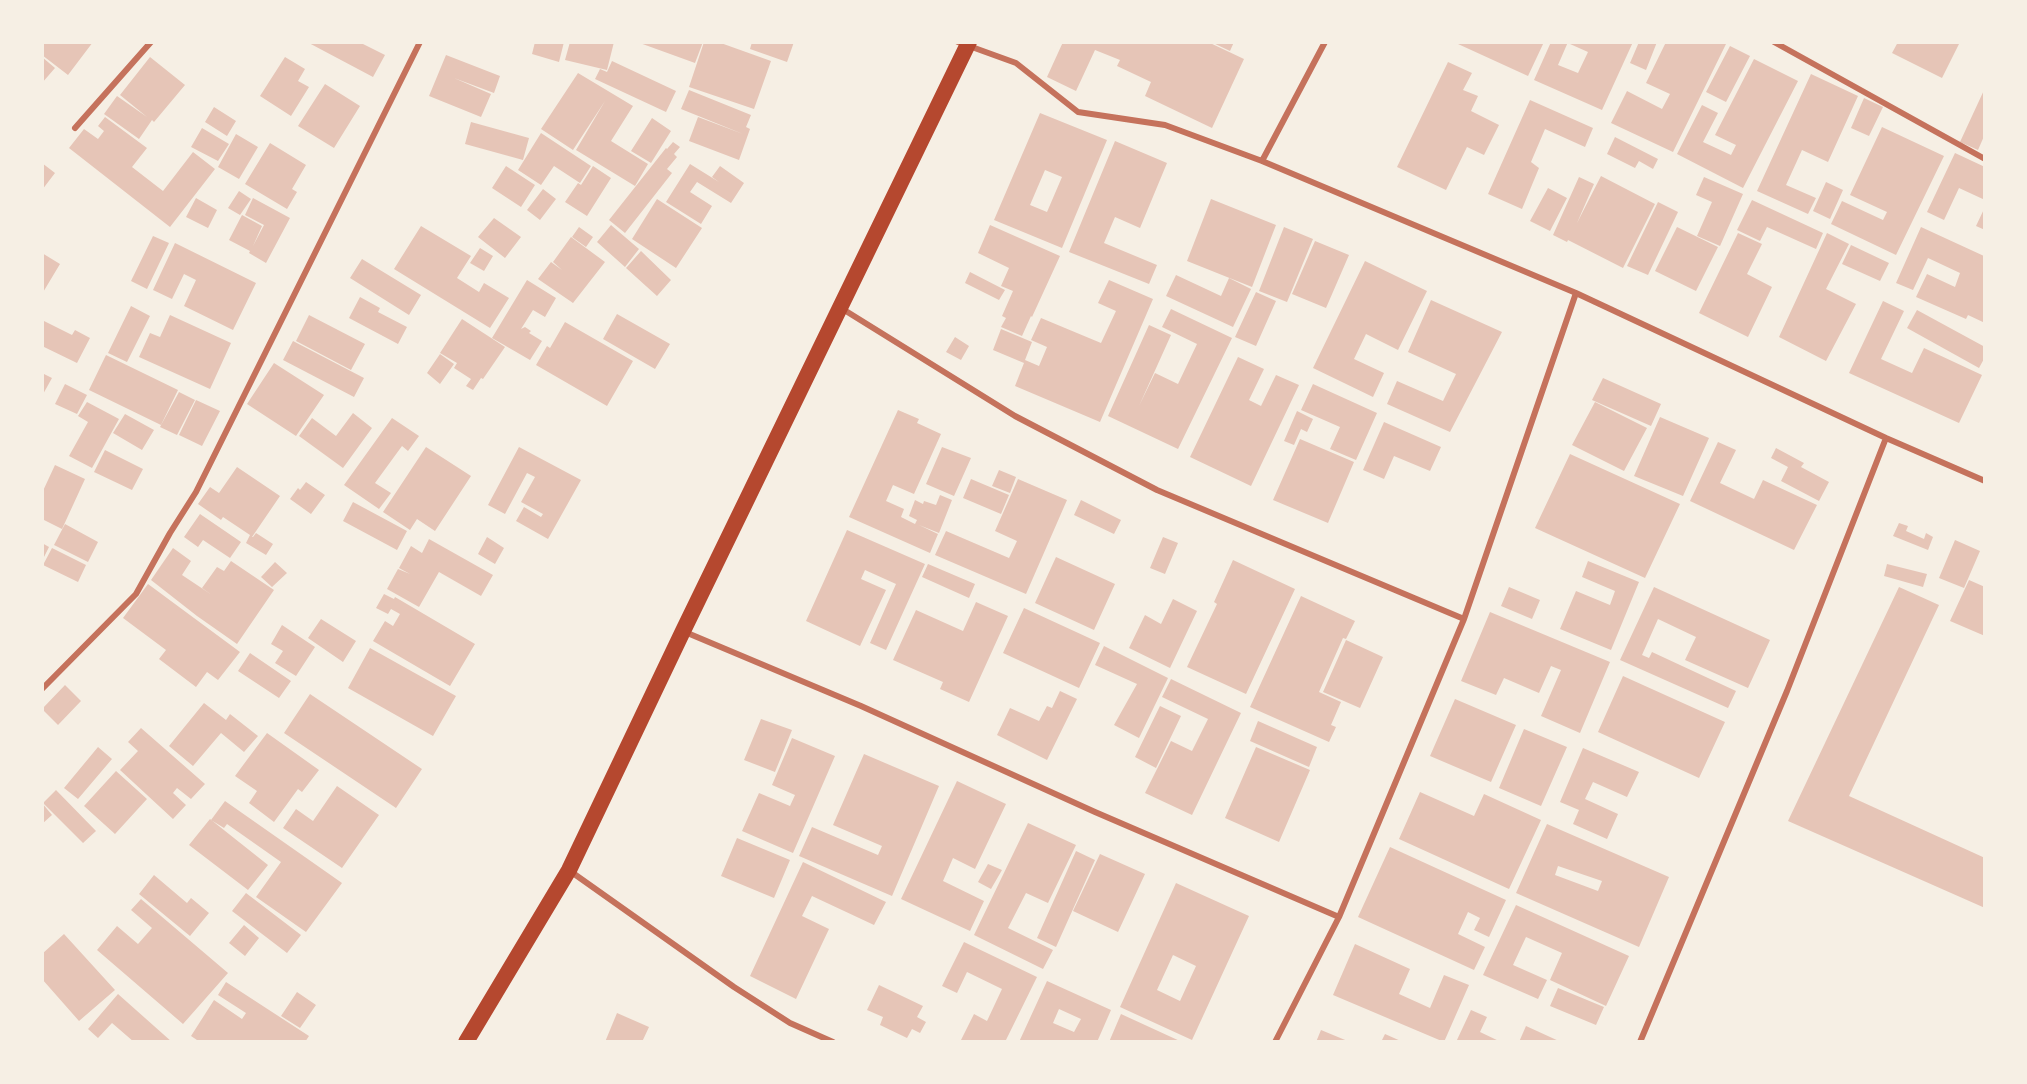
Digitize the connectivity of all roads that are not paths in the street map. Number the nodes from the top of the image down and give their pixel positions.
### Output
1 (151, 42) edge
2 (420, 42) edge
3 (1325, 42) edge
4 (1774, 42) edge
5 (965, 43) edge
6 (75, 128) dead end
7 (1985, 159) edge
8 (1262, 161) junction
9 (1576, 293) junction
10 (841, 308) junction
11 (1886, 438) junction
12 (1985, 482) edge
13 (1464, 619) junction
14 (683, 631) junction
15 (42, 689) edge
16 (569, 870) junction
17 (1339, 917) junction
18 (466, 1042) edge
19 (833, 1042) edge
20 (1275, 1042) edge
21 (1640, 1042) edge

1 - 6 street
2 - 15 street
3 - 8 street
4 - 7 street
5 - 8 street
5 - 10 highway
8 - 9 street
9 - 11 street
9 - 13 street
10 - 13 street
10 - 14 highway
11 - 12 street
11 - 21 street
13 - 17 street
14 - 16 highway
14 - 17 street
16 - 18 highway
16 - 19 street
17 - 20 street

